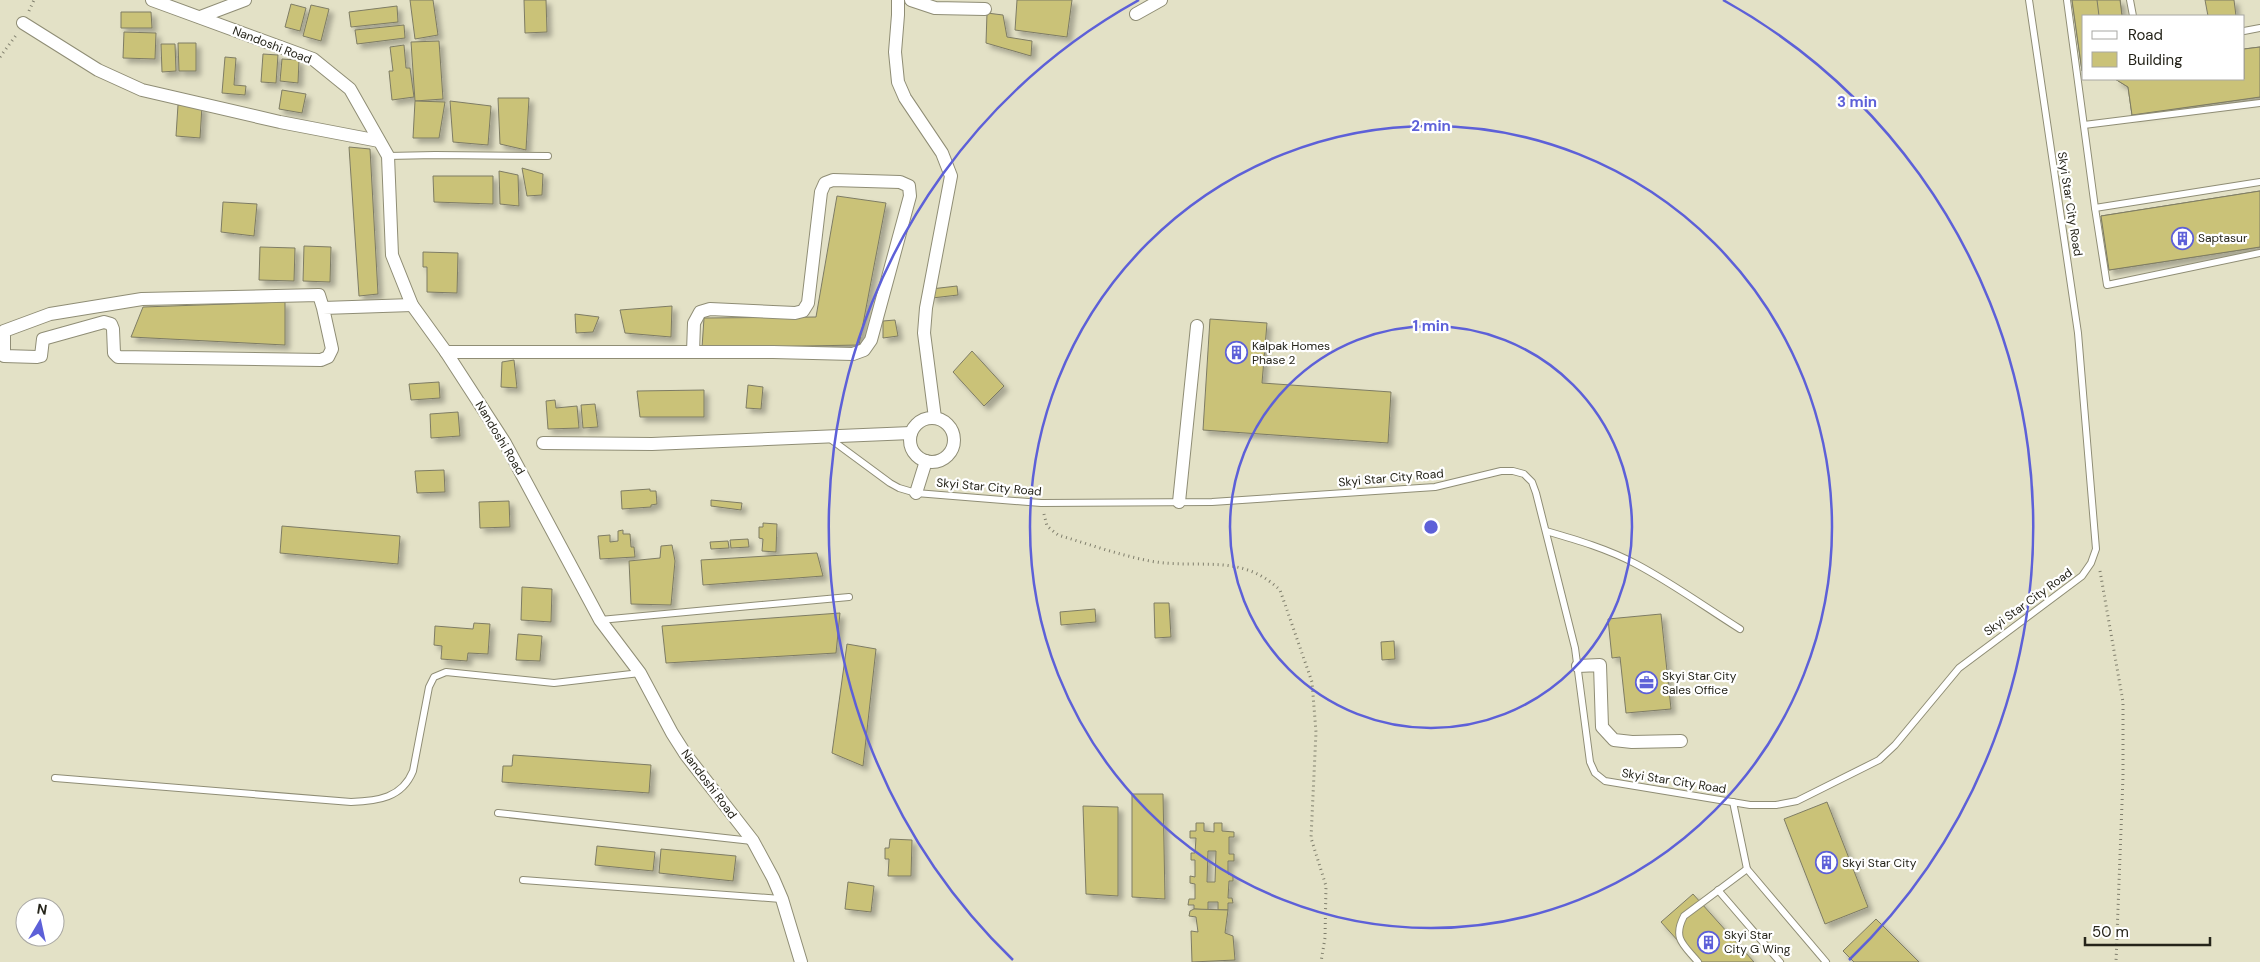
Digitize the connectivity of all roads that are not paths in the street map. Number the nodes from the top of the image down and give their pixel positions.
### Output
1 (152, 0) edge
2 (245, 0) edge
3 (898, 0) edge
4 (911, 0) edge
5 (1161, 0) edge
6 (2029, 0) edge
7 (2067, 0) edge
8 (2130, 0) edge
9 (985, 8) dead end
10 (1136, 14) dead end
11 (2133, 15) edge
12 (200, 17) junction
13 (23, 23) dead end
14 (2260, 28) edge
15 (2245, 30) edge
16 (2260, 103) edge
17 (2084, 125) junction
18 (379, 141) junction
19 (388, 156) junction
20 (548, 156) dead end
21 (2260, 182) edge
22 (2095, 208) junction
23 (2260, 253) edge
24 (412, 305) junction
25 (323, 308) junction
26 (1197, 326) dead end
27 (446, 352) junction
28 (693, 352) junction
29 (935, 418) junction
30 (911, 433) junction
31 (828, 437) junction
32 (543, 443) dead end
33 (926, 461) junction
34 (916, 493) junction
35 (1179, 502) junction
36 (1546, 531) junction
37 (849, 597) dead end
38 (600, 620) junction
39 (1740, 629) dead end
40 (1578, 666) junction
41 (640, 673) junction
42 (1681, 741) dead end
43 (55, 778) dead end
44 (1733, 802) junction
45 (498, 813) dead end
46 (753, 841) junction
47 (1747, 869) junction
48 (523, 880) dead end
49 (1718, 890) junction
50 (782, 899) junction
51 (801, 962) edge
52 (1698, 962) edge
53 (1780, 962) edge
54 (1826, 962) edge

1 - 12 street, Nandoshi Road
2 - 12 street
3 - 29 street
4 - 9 street
5 - 10 street
6 - 44 lane, Skyi Star City Road
7 - 17 lane
8 - 11 lane
12 - 18 street, Nandoshi Road
13 - 18 street
14 - 15 lane
16 - 17 lane
17 - 22 lane
18 - 19 street, Nandoshi Road
19 - 20 lane
19 - 24 street, Nandoshi Road
21 - 22 lane
22 - 23 lane
24 - 25 street
24 - 27 street, Nandoshi Road
25 - 25 street
26 - 35 street
27 - 28 street
27 - 38 street, Nandoshi Road
28 - 28 street
29 - 30 street
29 - 33 street
30 - 31 street
30 - 33 street
31 - 32 street
31 - 34 lane, Skyi Star City Road
33 - 34 street
34 - 35 lane, Skyi Star City Road
35 - 36 lane, Skyi Star City Road
36 - 39 lane
36 - 40 lane, Skyi Star City Road
37 - 38 lane
38 - 41 street, Nandoshi Road
40 - 42 street
40 - 44 lane, Skyi Star City Road
41 - 43 lane
41 - 46 street, Nandoshi Road
44 - 47 lane
45 - 46 lane
46 - 50 street, Nandoshi Road
47 - 49 lane
47 - 54 lane
48 - 50 lane
49 - 52 lane
49 - 53 lane
50 - 51 street, Nandoshi Road

